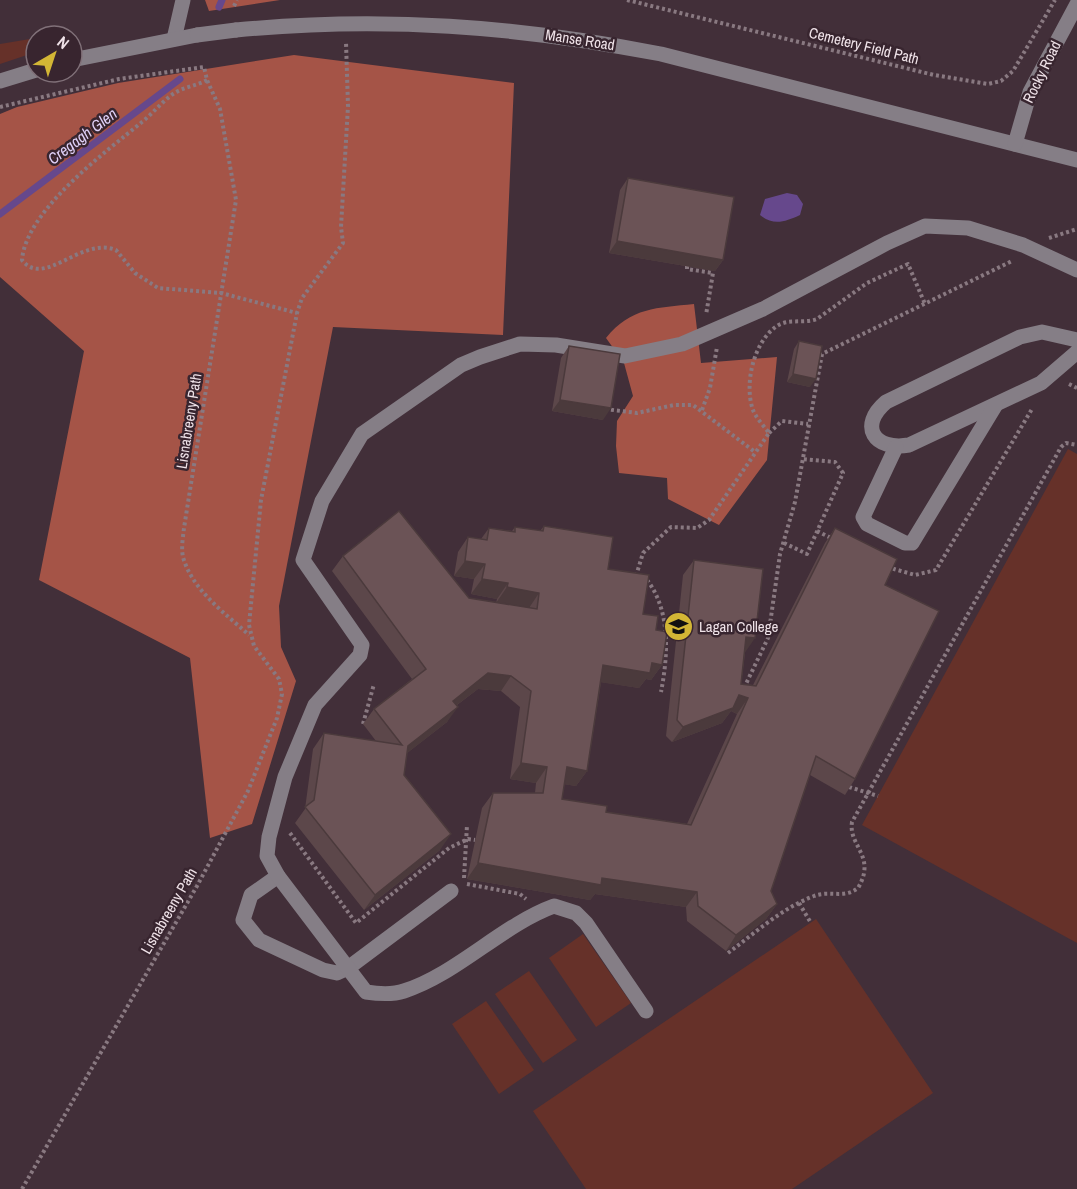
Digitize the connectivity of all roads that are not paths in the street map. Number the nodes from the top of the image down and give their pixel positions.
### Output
1 (183, 0) edge
2 (1077, 4) edge
3 (174, 39) junction
4 (84, 58) edge
5 (24, 74) edge
6 (0, 81) edge
7 (1015, 144) junction
8 (1077, 160) edge
9 (1077, 270) edge
10 (1077, 340) edge
11 (1075, 359) edge
12 (995, 406) junction
13 (896, 447) junction
14 (278, 876) junction
15 (451, 891) dead end
16 (348, 968) junction
17 (646, 1011) dead end

1 - 3 street
2 - 7 street, Rocky Road
3 - 4 street, Manse Road
3 - 7 street, Manse Road, bridge
5 - 6 street
7 - 8 street, Manse Road
9 - 14 street
10 - 13 street
11 - 12 street
12 - 13 street
12 - 13 street
14 - 16 street
14 - 16 street
15 - 16 street
16 - 17 street

